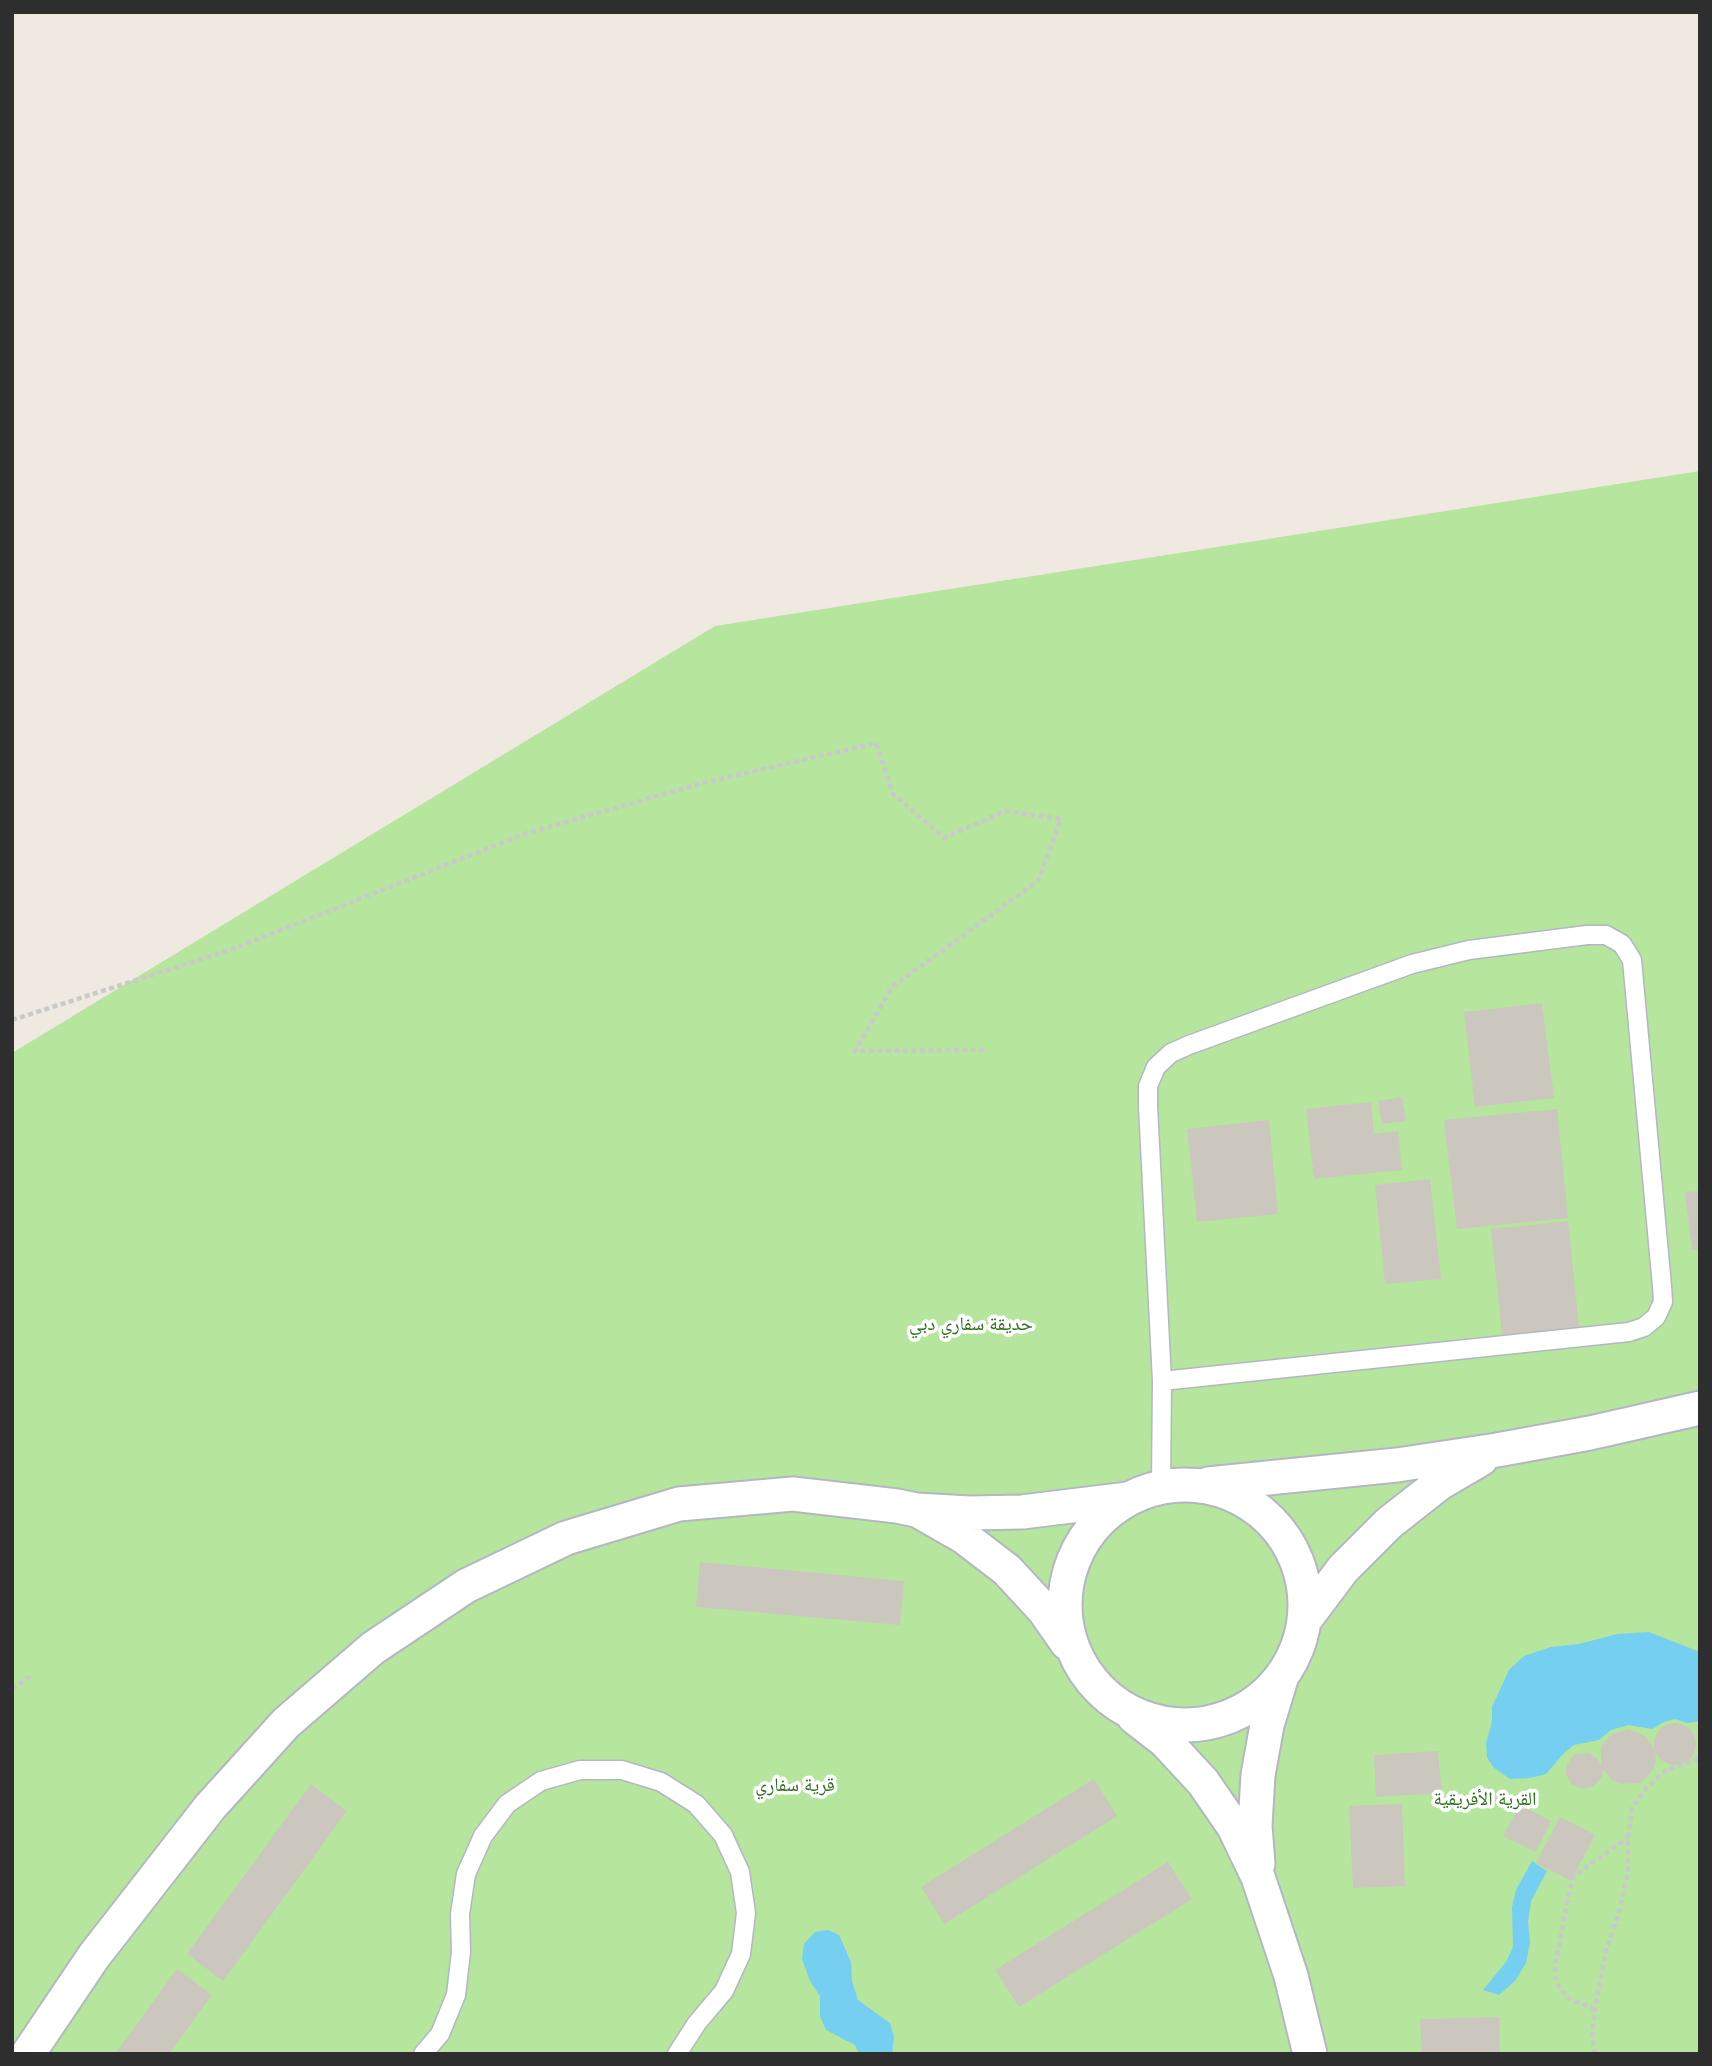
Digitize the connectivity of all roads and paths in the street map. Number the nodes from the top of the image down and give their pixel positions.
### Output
1 (12, 1020) edge
2 (987, 1050) dead end
3 (1162, 1381) junction
4 (1700, 1408) edge
5 (1497, 1450) junction
6 (1197, 1485) junction
7 (1161, 1487) junction
8 (1128, 1499) junction
9 (916, 1510) junction
10 (1304, 1621) junction
11 (1075, 1654) junction
12 (33, 1674) dead end
13 (1282, 1676) junction
14 (12, 1689) edge
15 (1122, 1707) junction
16 (1700, 1758) edge
17 (1628, 1838) junction
18 (1258, 1877) junction
19 (1595, 2009) junction
20 (28, 2054) edge
21 (423, 2054) edge
22 (677, 2054) edge
23 (1310, 2054) edge
24 (1594, 2054) edge

1 - 2 path
3 - 3 lane
3 - 7 lane
4 - 5 street
5 - 6 street
5 - 10 street
6 - 7 street
6 - 10 street
7 - 8 street
8 - 9 street
8 - 11 street
9 - 11 street
9 - 20 street
10 - 13 street
11 - 15 street
12 - 14 path
13 - 15 street
13 - 18 street
15 - 18 street
16 - 17 path
17 - 19 path
17 - 19 path
18 - 23 street
19 - 24 path
21 - 22 lane

